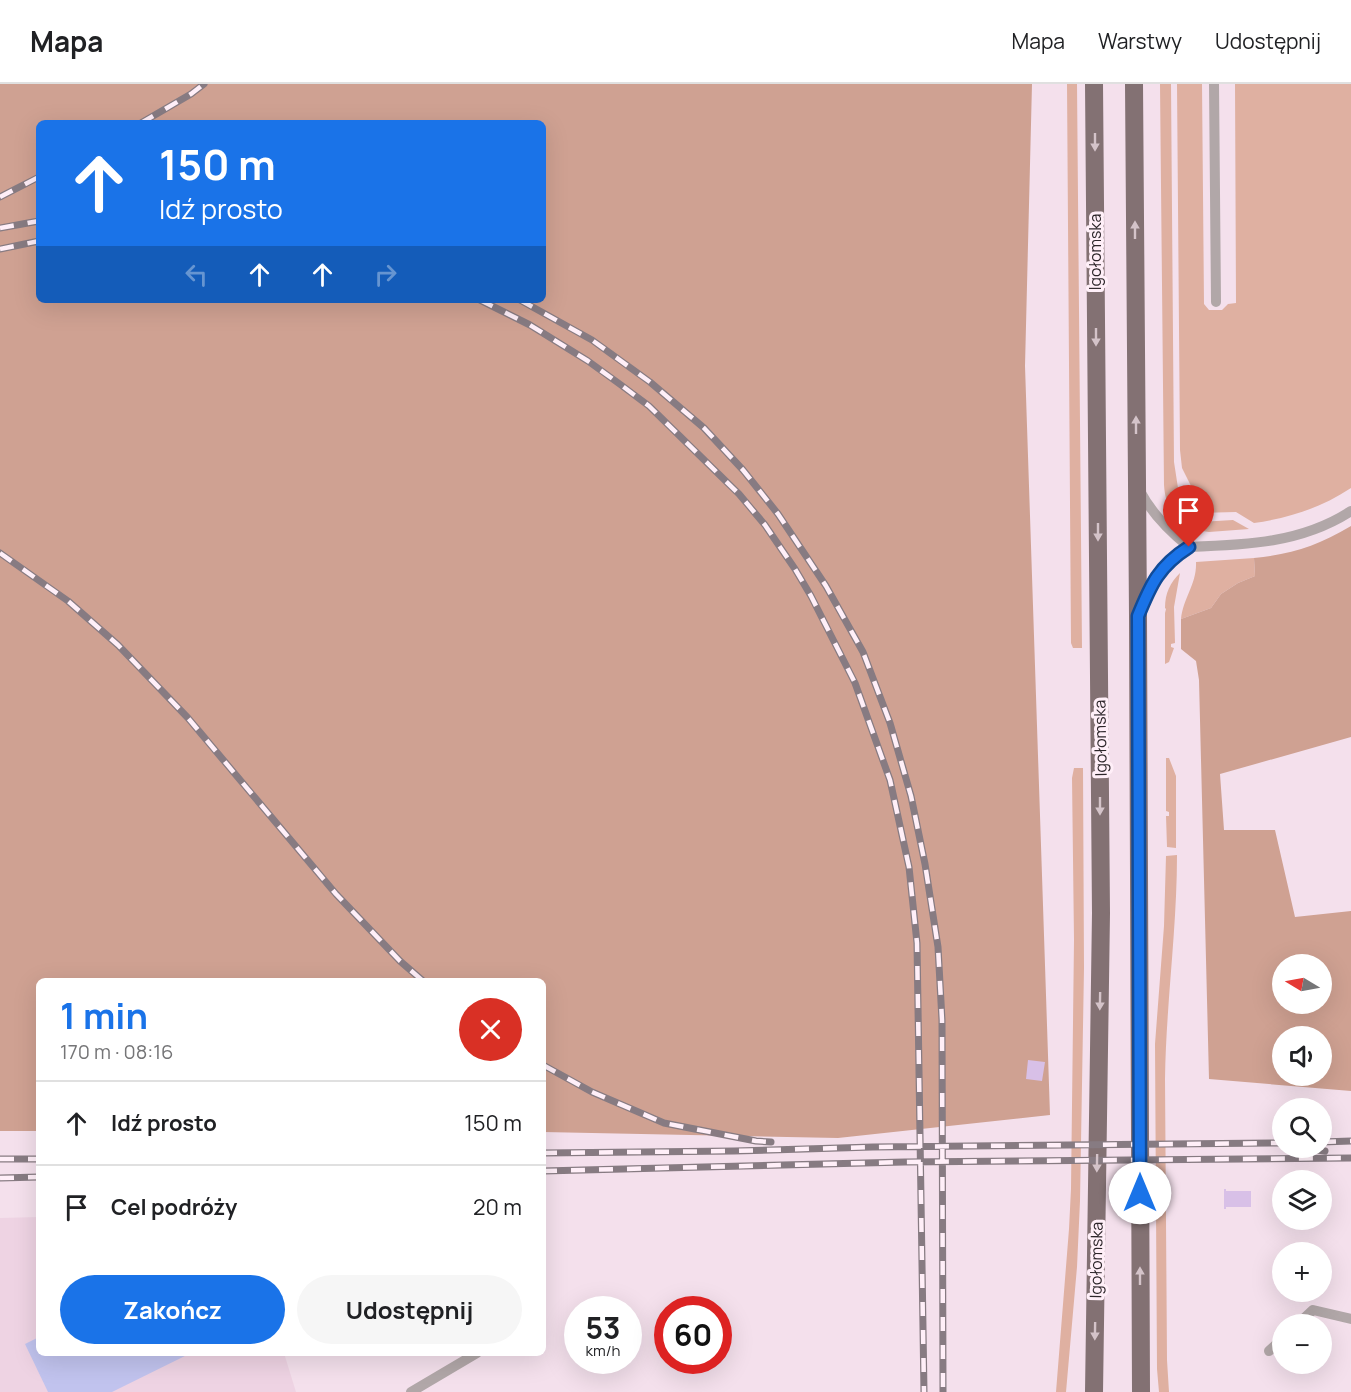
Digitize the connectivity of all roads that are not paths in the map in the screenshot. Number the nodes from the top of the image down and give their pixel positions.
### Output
1 (1094, 84) edge
2 (1134, 84) edge
3 (1214, 84) edge
4 (1216, 302) dead end
5 (1137, 484) junction
6 (1351, 511) edge
7 (1189, 547) junction
8 (1138, 616) junction
9 (1309, 1314) edge
10 (1328, 1314) edge
11 (1332, 1315) edge
12 (1351, 1320) edge
13 (1272, 1348) edge
14 (1269, 1351) dead end
15 (472, 1356) edge
16 (411, 1392) edge
17 (1094, 1392) edge
18 (1141, 1392) edge

1 -> 17 main road, Igołomska
5 -> 2 main road
3 - 4 lane
5 - 7 lane
5 - 8 main road
6 - 7 lane
7 - 8 lane
18 -> 8 main road
9 - 10 lane
11 - 12 lane
13 - 14 lane
15 - 16 lane

